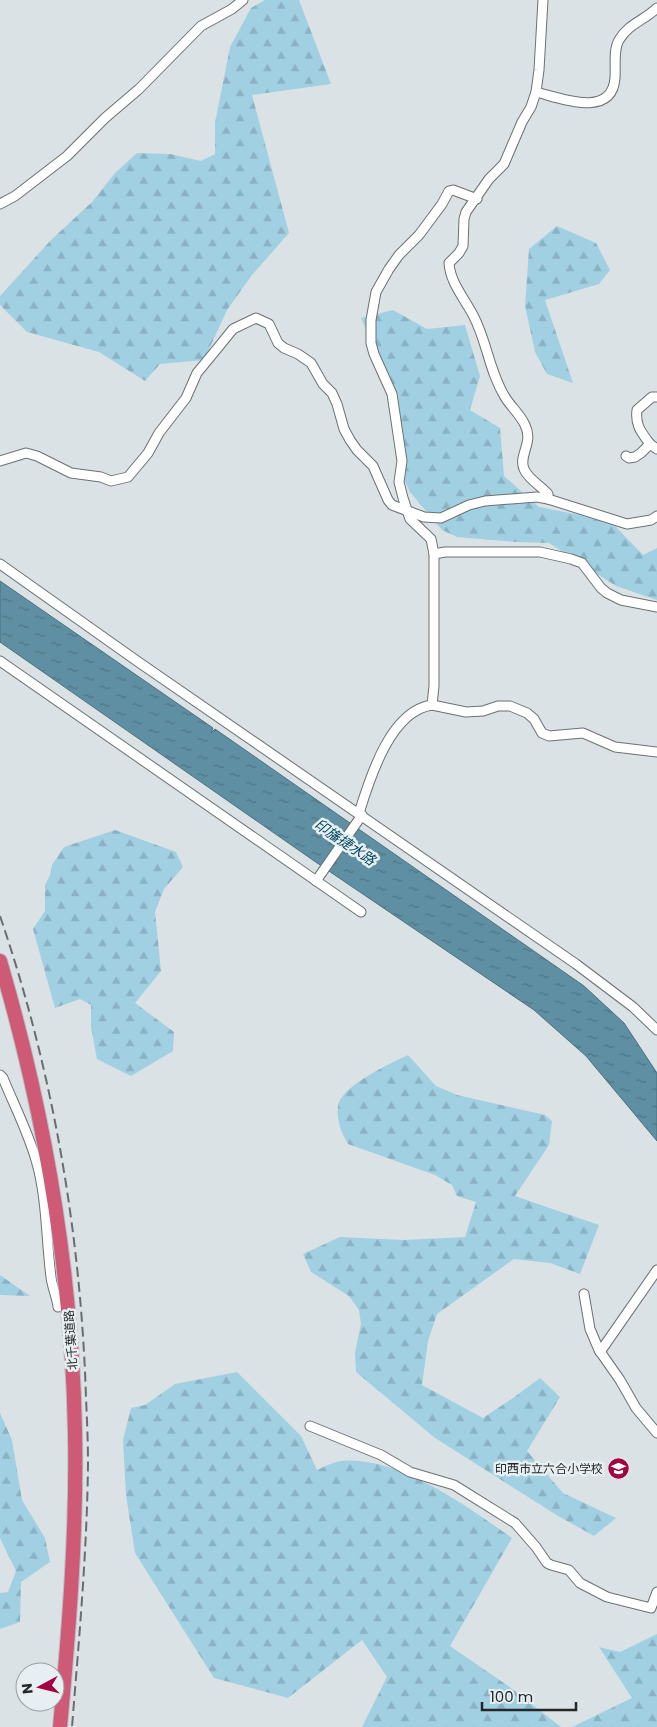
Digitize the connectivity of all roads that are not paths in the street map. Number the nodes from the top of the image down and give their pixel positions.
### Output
1 (243, 0) edge
2 (543, 0) edge
3 (657, 8) edge
4 (536, 92) junction
5 (477, 199) junction
6 (0, 204) edge
7 (657, 397) edge
8 (653, 447) edge
9 (626, 456) dead end
10 (0, 461) edge
11 (548, 499) junction
12 (406, 511) junction
13 (657, 516) edge
14 (434, 554) junction
15 (0, 564) edge
16 (657, 607) edge
17 (0, 661) edge
18 (432, 705) junction
19 (657, 752) edge
20 (359, 817) junction
21 (316, 881) junction
22 (361, 912) dead end
23 (0, 961) edge
24 (657, 1030) edge
25 (0, 1075) edge
26 (657, 1270) edge
27 (584, 1294) dead end
28 (58, 1307) dead end
29 (600, 1352) junction
30 (310, 1426) dead end
31 (657, 1433) edge
32 (657, 1592) edge
33 (60, 1727) edge

1 - 6 street
2 - 4 street
3 - 4 street
4 - 5 street
5 - 11 street
5 - 12 street
7 - 8 street
8 - 9 street
10 - 12 street
11 - 12 street
11 - 13 street
12 - 14 street
14 - 16 street
14 - 18 street
15 - 20 street
17 - 21 street
18 - 19 street
18 - 20 street
20 - 21 street
20 - 24 street
21 - 22 street
23 - 33 highway, 北千葉道路
25 - 28 street
26 - 29 street
27 - 29 street
29 - 31 street
30 - 32 street

